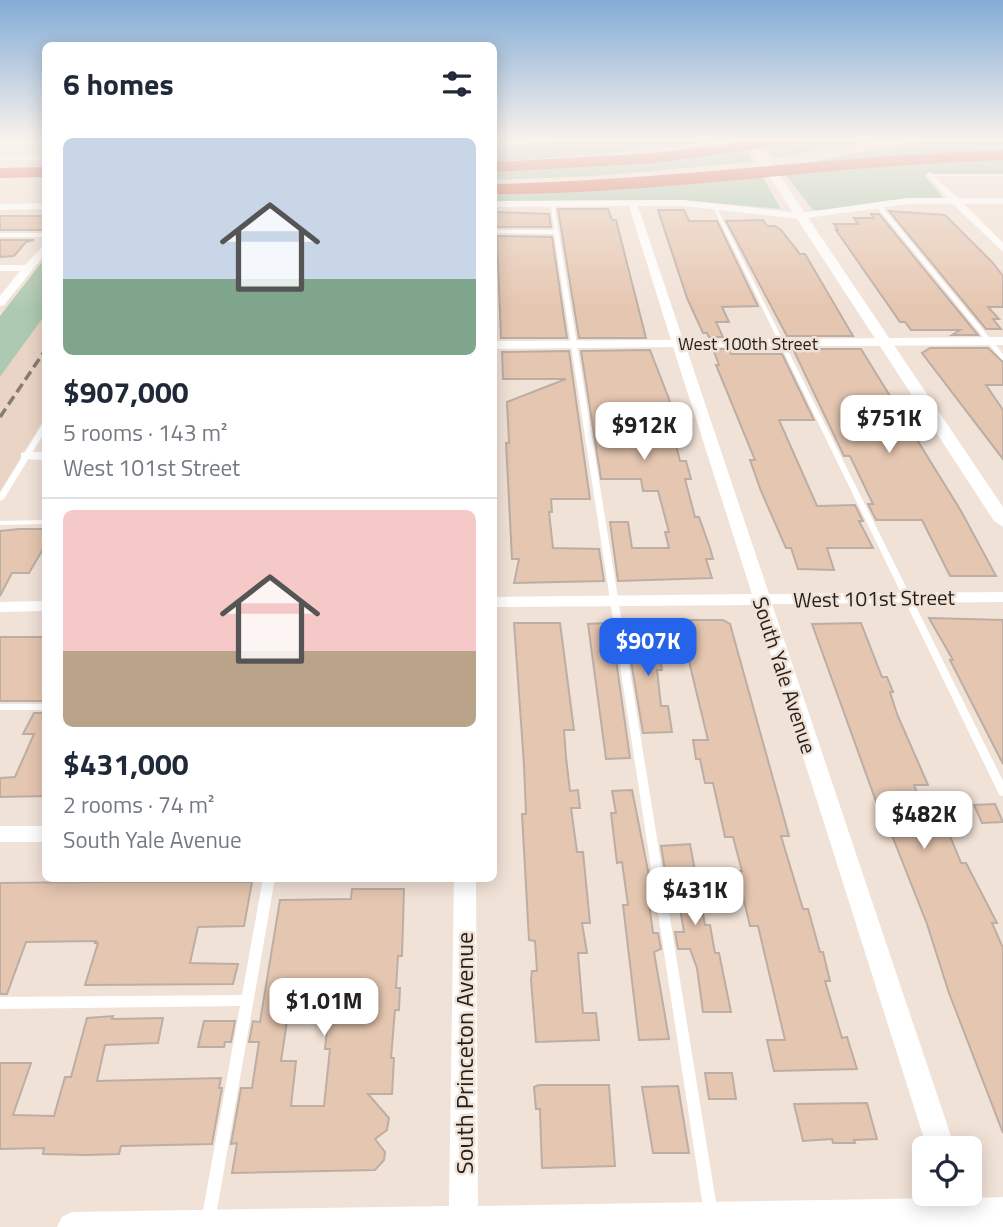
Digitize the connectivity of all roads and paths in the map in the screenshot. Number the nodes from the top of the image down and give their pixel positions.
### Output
1 (787, 196) edge
2 (951, 196) edge
3 (956, 201) junction
4 (1003, 201) edge
5 (632, 202) junction
6 (552, 203) junction
7 (497, 204) edge
8 (878, 205) junction
9 (0, 206) edge
10 (42, 206) edge
11 (714, 206) junction
12 (800, 216) junction
13 (497, 232) edge
14 (556, 232) junction
15 (0, 235) edge
16 (42, 235) edge
17 (1003, 249) edge
18 (42, 251) edge
19 (0, 268) edge
20 (28, 268) junction
21 (0, 303) edge
22 (989, 341) junction
23 (1003, 341) edge
24 (885, 342) junction
25 (678, 343) junction
26 (782, 343) junction
27 (573, 344) junction
28 (497, 345) edge
29 (1003, 358) edge
30 (42, 430) edge
31 (26, 456) junction
32 (42, 456) edge
33 (0, 499) edge
34 (1003, 521) edge
35 (42, 522) edge
36 (0, 523) edge
37 (1003, 597) edge
38 (907, 598) junction
39 (760, 599) junction
40 (614, 601) junction
41 (497, 602) edge
42 (42, 606) edge
43 (0, 607) edge
44 (0, 707) edge
45 (42, 707) edge
46 (1003, 792) edge
47 (0, 834) edge
48 (42, 834) edge
49 (268, 882) edge
50 (465, 882) edge
51 (247, 1000) junction
52 (0, 1003) edge
53 (937, 1136) edge
54 (962, 1211) edge
55 (1003, 1212) edge
56 (713, 1222) edge
57 (463, 1224) edge
58 (207, 1226) edge
59 (72, 1227) edge

1 - 12 street
2 - 3 street
3 - 4 street
3 - 8 street
3 - 17 street
5 - 6 street
5 - 11 street
5 - 25 street, South Yale Avenue
6 - 7 street
6 - 14 lane
8 - 12 street
8 - 22 lane
9 - 10 street
11 - 12 street
11 - 26 lane
12 - 24 street
13 - 14 lane
14 - 27 lane
15 - 16 lane
18 - 20 street
19 - 20 street
20 - 21 street
22 - 23 street, West 100th Street
22 - 24 street, West 100th Street
22 - 29 lane
24 - 26 street, West 100th Street
24 - 34 street
25 - 26 street, West 100th Street
25 - 27 street, West 100th Street
25 - 39 street, South Yale Avenue
26 - 38 lane
27 - 28 street, West 100th Street
27 - 40 lane
30 - 31 lane
31 - 32 street
31 - 33 lane
35 - 36 lane
37 - 38 street, West 101st Street
38 - 39 street, West 101st Street
38 - 46 lane
39 - 40 street, West 101st Street
39 - 53 street, South Yale Avenue
40 - 41 street, West 101st Street
40 - 56 lane
42 - 43 street
44 - 45 lane
47 - 48 street
49 - 51 lane
50 - 57 street, South Princeton Avenue
51 - 52 lane
51 - 58 lane
54 - 55 street
54 - 56 street
56 - 57 street
57 - 58 street
58 - 59 street

